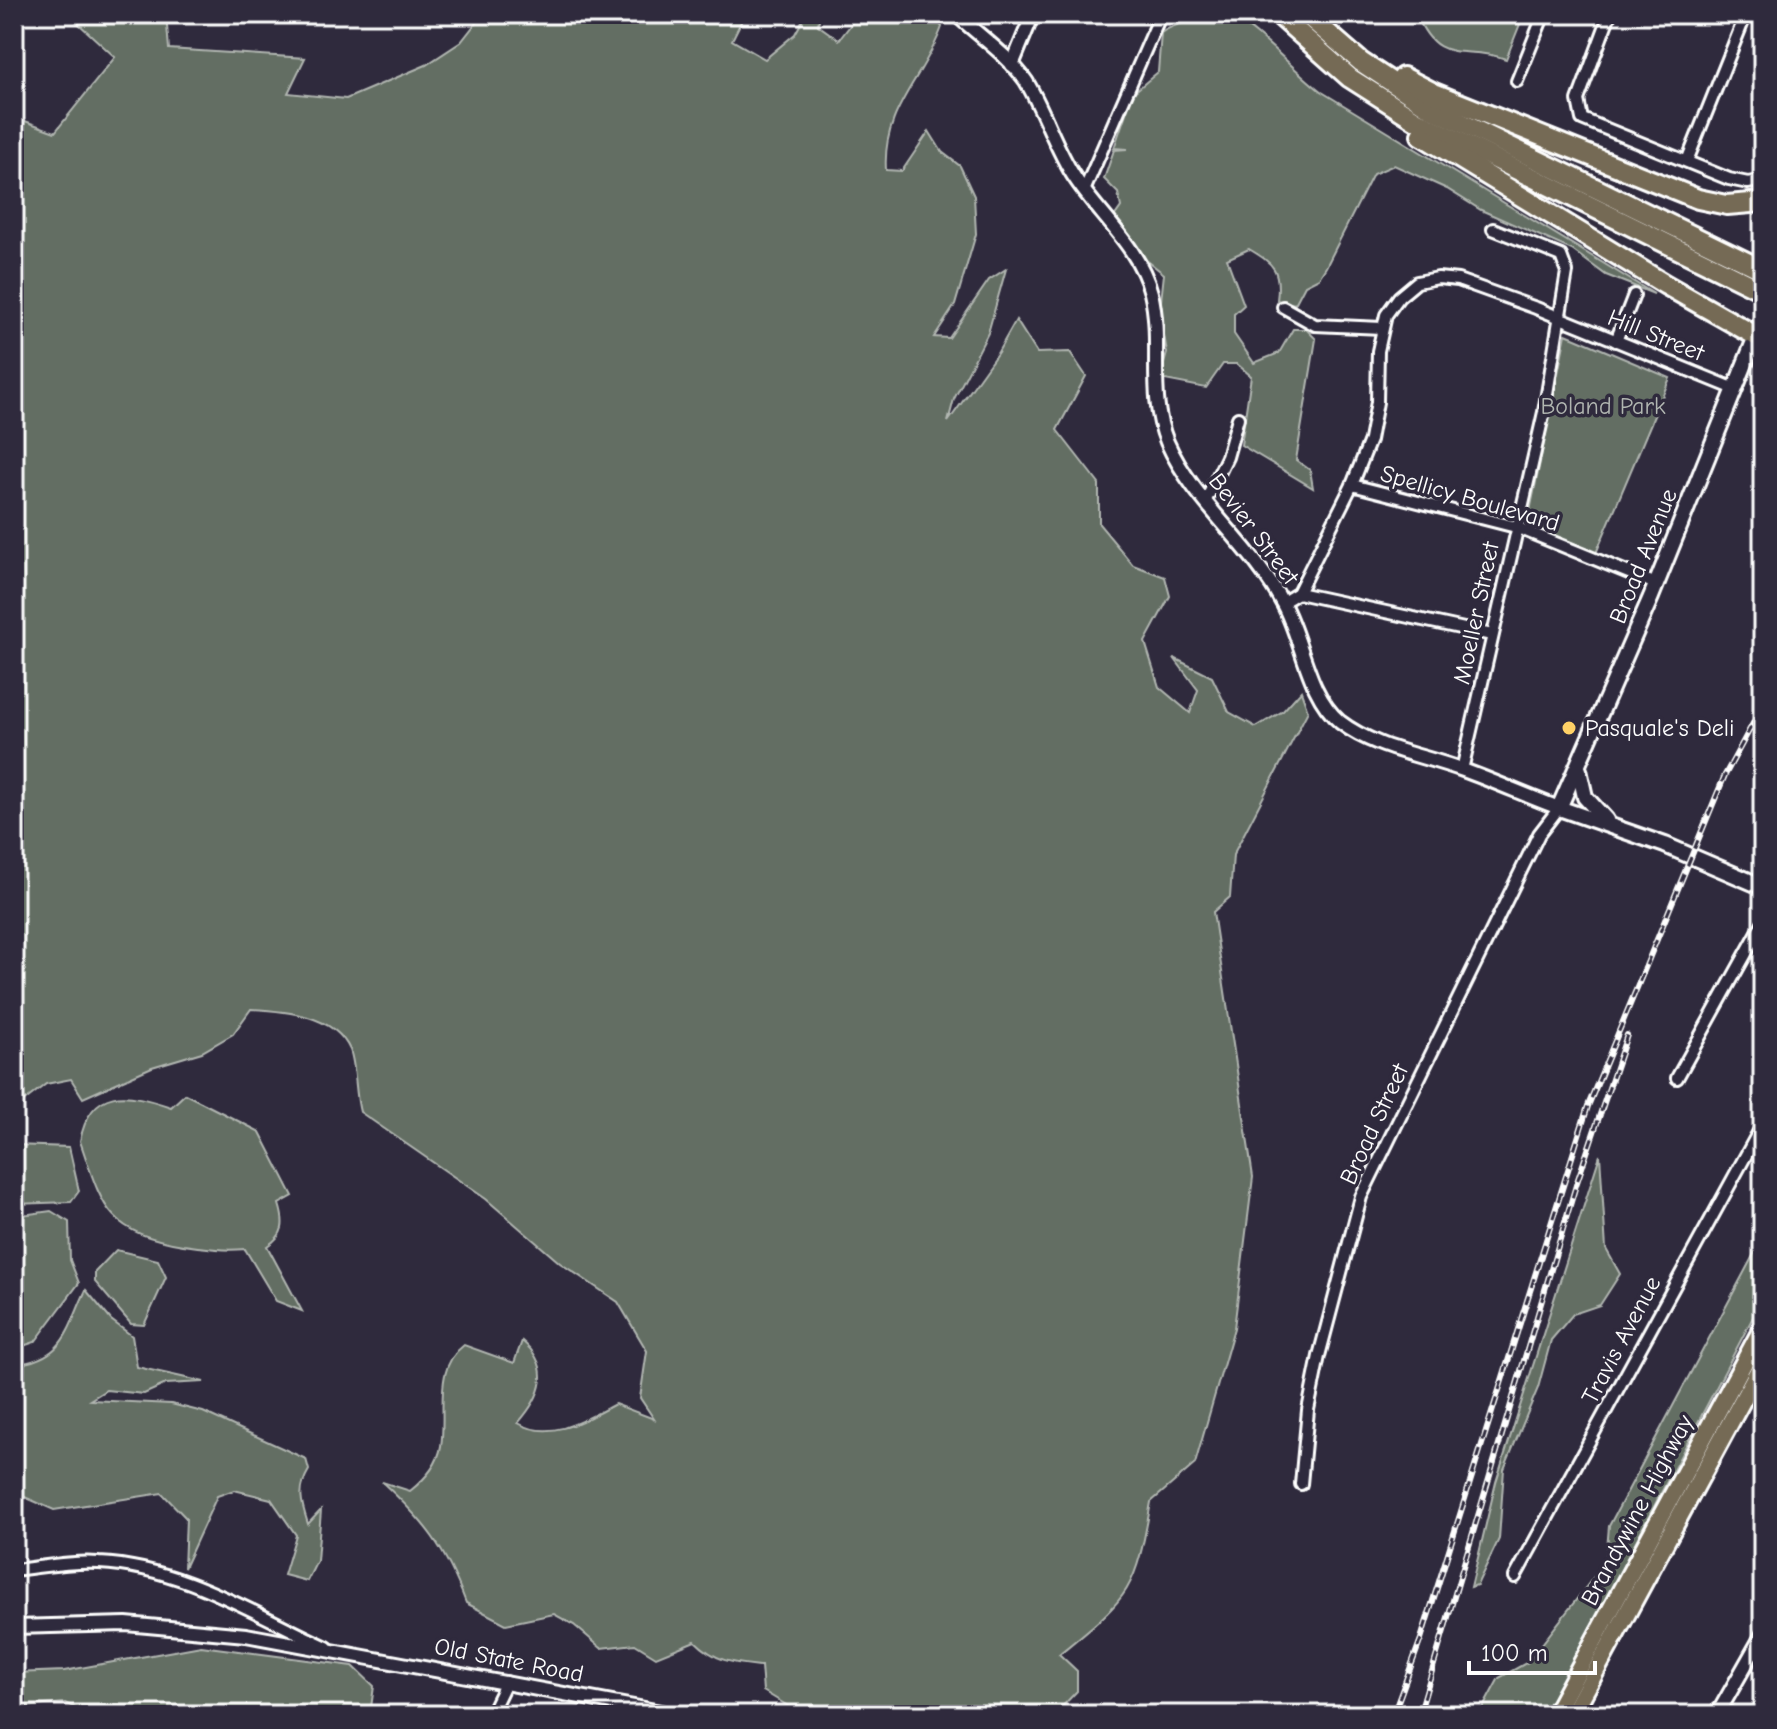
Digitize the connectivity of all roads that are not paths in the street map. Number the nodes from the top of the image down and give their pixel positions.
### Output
1 (956, 14) edge
2 (1033, 14) edge
3 (1161, 14) edge
4 (1278, 14) edge
5 (1306, 14) edge
6 (1319, 14) edge
7 (1544, 14) edge
8 (1610, 14) edge
9 (1746, 14) edge
10 (1012, 65) junction
11 (1350, 78) junction
12 (1517, 81) dead end
13 (1687, 161) junction
14 (1763, 180) edge
15 (1084, 191) junction
16 (1763, 202) edge
17 (1493, 229) dead end
18 (1731, 265) junction
19 (1763, 270) edge
20 (1763, 291) edge
21 (1634, 295) dead end
22 (1283, 307) dead end
23 (1562, 319) junction
24 (1760, 327) edge
25 (1382, 328) junction
26 (1616, 341) junction
27 (1735, 389) junction
28 (1238, 418) dead end
29 (1352, 485) junction
30 (1206, 500) junction
31 (1516, 527) junction
32 (1656, 584) junction
33 (1298, 593) junction
34 (1283, 602) junction
35 (1492, 635) junction
36 (1579, 768) junction
37 (1462, 770) junction
38 (1559, 808) junction
39 (1620, 828) junction
40 (1761, 881) edge
41 (1763, 923) edge
42 (1677, 1078) dead end
43 (1763, 1124) edge
44 (1763, 1313) edge
45 (1763, 1327) edge
46 (1763, 1362) edge
47 (1743, 1365) junction
48 (1301, 1484) dead end
49 (14, 1570) edge
50 (1515, 1577) dead end
51 (14, 1627) edge
52 (1761, 1642) edge
53 (333, 1650) junction
54 (506, 1682) junction
55 (622, 1710) edge
56 (490, 1715) edge
57 (677, 1715) edge
58 (1554, 1715) edge
59 (1572, 1715) edge
60 (1717, 1715) edge

1 - 10 street, Bevier Street
2 - 10 street
3 - 15 street
4 - 11 highway
5 - 18 highway
6 - 16 highway
7 - 12 street
8 - 13 street
9 - 13 street
10 - 15 street, Bevier Street
11 - 18 highway
11 - 24 highway
13 - 14 street
15 - 30 street, Bevier Street
17 - 23 street, Moeller Street
18 - 19 highway
18 - 20 highway
21 - 26 street
22 - 25 street
23 - 25 street, Spellicy Boulevard
23 - 26 street, Hill Street
23 - 31 street, Moeller Street
24 - 27 main road, Broad Avenue
25 - 29 street, Spellicy Boulevard
26 - 27 street, Hill Street
27 - 32 main road, Broad Avenue
28 - 30 street
29 - 31 street, Spellicy Boulevard
29 - 33 street
30 - 34 street, Bevier Street
31 - 32 street, Spellicy Boulevard
31 - 35 street, Moeller Street
32 - 36 main road, Broad Avenue
33 - 34 street
33 - 35 street
34 - 37 street, Bevier Street
35 - 37 street, Moeller Street
36 - 38 main road, Broad Avenue
36 - 39 main road
37 - 38 street, Bevier Street
38 - 39 main road, Bevier Street
38 - 48 street, Broad Street
39 - 40 main road, Bevier Street
41 - 42 street
43 - 50 street, Travis Avenue
44 - 47 main road
45 - 47 main road, Brandywine Highway
46 - 59 main road, Brandywine Highway
47 - 58 main road, Brandywine Highway
49 - 53 street, Old State Road
51 - 53 street, Old State Road
52 - 60 street
53 - 54 street, Old State Road
54 - 55 street, Old State Road
54 - 56 street
55 - 57 street, Old State Road

